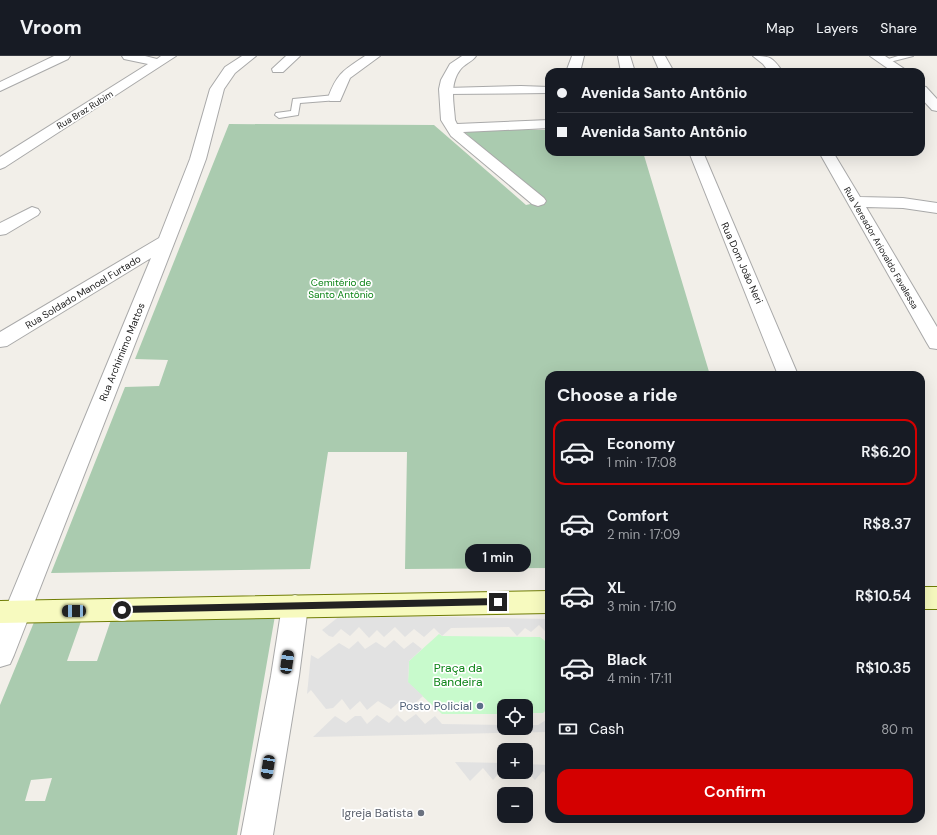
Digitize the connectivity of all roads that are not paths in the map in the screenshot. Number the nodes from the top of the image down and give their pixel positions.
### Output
1 (64, 56) edge
2 (128, 56) edge
3 (250, 56) edge
4 (294, 56) edge
5 (374, 56) edge
6 (470, 56) edge
7 (578, 56) edge
8 (624, 56) edge
9 (659, 56) edge
10 (909, 56) edge
11 (764, 58) edge
12 (164, 59) edge
13 (881, 59) edge
14 (574, 68) edge
15 (627, 68) edge
16 (665, 68) edge
17 (773, 68) edge
18 (896, 68) edge
19 (278, 69) dead end
20 (0, 87) edge
21 (545, 90) edge
22 (446, 91) junction
23 (925, 94) edge
24 (334, 98) joint
25 (937, 107) edge
26 (279, 115) dead end
27 (545, 124) edge
28 (453, 128) junction
29 (698, 156) edge
30 (828, 156) edge
31 (0, 164) edge
32 (538, 202) dead end
33 (854, 202) junction
34 (937, 208) edge
35 (32, 212) dead end
36 (0, 230) edge
37 (165, 242) junction
38 (0, 341) edge
39 (937, 343) edge
40 (786, 371) edge
41 (925, 598) edge
42 (937, 598) edge
43 (545, 602) edge
44 (295, 606) junction
45 (9, 612) edge
46 (0, 655) edge
47 (257, 835) edge

1 - 20 street
2 - 12 street
3 - 37 street, Rua Archimimo Mattos
4 - 19 street
5 - 24 street
6 - 22 street
7 - 14 street
8 - 15 street
9 - 16 street
10 - 13 lane
11 - 17 street
12 - 31 street, Rua Braz Rubim
13 - 18 street
21 - 22 lane
22 - 28 street
23 - 25 street
24 - 26 lane
27 - 28 street
28 - 32 street
29 - 40 street, Rua Dom João Neri
30 - 33 street, Rua Vereador Ariovaldo Favalessa
33 - 34 street
33 - 39 street, Rua Vereador Ariovaldo Favalessa
35 - 36 street
37 - 38 street, Rua Soldado Manoel Furtado
37 - 45 street, Rua Archimimo Mattos
41 - 42 street
43 - 44 street
44 - 45 street
44 - 47 street
45 - 46 street, Rua Archimimo Mattos

